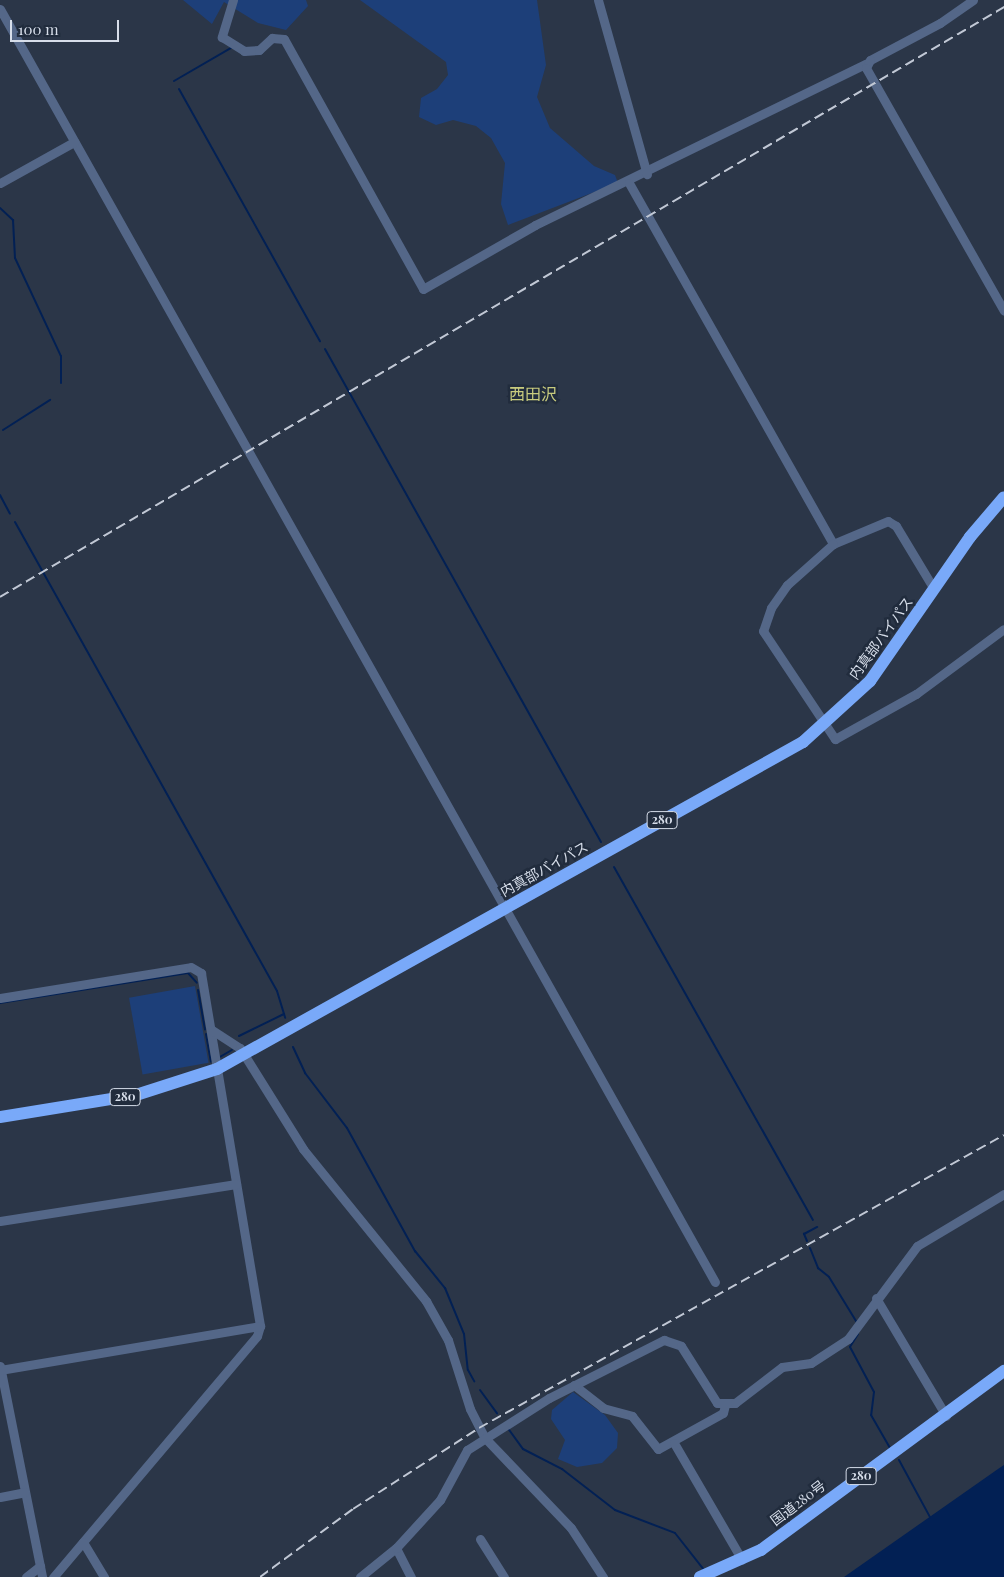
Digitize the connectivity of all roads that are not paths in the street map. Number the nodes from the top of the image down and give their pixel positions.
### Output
1 (233, 0) edge
2 (598, 0) edge
3 (973, 0) edge
4 (0, 9) edge
5 (868, 63) junction
6 (74, 142) junction
7 (647, 174) junction
8 (629, 182) junction
9 (0, 183) edge
10 (1004, 311) edge
11 (1004, 497) edge
12 (833, 544) junction
13 (934, 590) junction
14 (1004, 629) edge
15 (825, 726) junction
16 (504, 908) junction
17 (0, 998) edge
18 (212, 1030) junction
19 (244, 1056) junction
20 (217, 1069) junction
21 (0, 1117) edge
22 (236, 1184) junction
23 (1004, 1194) edge
24 (0, 1222) edge
25 (715, 1282) dead end
26 (876, 1298) junction
27 (260, 1326) junction
28 (0, 1369) edge
29 (1004, 1371) edge
30 (574, 1385) junction
31 (725, 1405) junction
32 (946, 1416) junction
33 (485, 1438) junction
34 (674, 1442) junction
35 (25, 1492) junction
36 (0, 1497) edge
37 (480, 1539) dead end
38 (82, 1542) junction
39 (396, 1548) junction
40 (742, 1560) junction
41 (40, 1566) junction
42 (704, 1575) edge
43 (26, 1577) edge
44 (42, 1577) edge
45 (53, 1577) edge
46 (104, 1577) edge
47 (360, 1577) edge
48 (411, 1577) edge
49 (504, 1577) edge
50 (603, 1577) edge

1 - 8 street
2 - 7 street
3 - 5 street
4 - 6 street
5 - 7 street
5 - 10 street
6 - 9 street
6 - 16 street
7 - 8 street
8 - 12 street
11 - 13 highway, 内真部バイパス / 280
12 - 13 street
12 - 15 street
13 - 15 highway, 内真部バイパス / 280
14 - 15 street
15 - 16 highway, 内真部バイパス / 280
16 - 19 highway, 内真部バイパス / 280
16 - 25 street
17 - 18 street
18 - 19 street
18 - 20 street
19 - 20 highway, 内真部バイパス / 280
19 - 33 street
20 - 21 highway, 内真部バイパス / 280
20 - 22 street
22 - 24 street
22 - 27 street
23 - 26 street
26 - 31 street
26 - 32 street
27 - 28 street
27 - 38 street
28 - 35 street
29 - 32 highway, 国道280号 / 280
30 - 31 street
30 - 33 street
30 - 34 street
31 - 34 street
32 - 40 highway, 国道280号 / 280
33 - 39 street
33 - 50 street
34 - 40 street
35 - 36 street
35 - 41 street
37 - 49 street
38 - 45 street
38 - 46 street
39 - 47 street
39 - 48 street
40 - 42 highway, 国道280号 / 280
41 - 43 street
41 - 44 street

